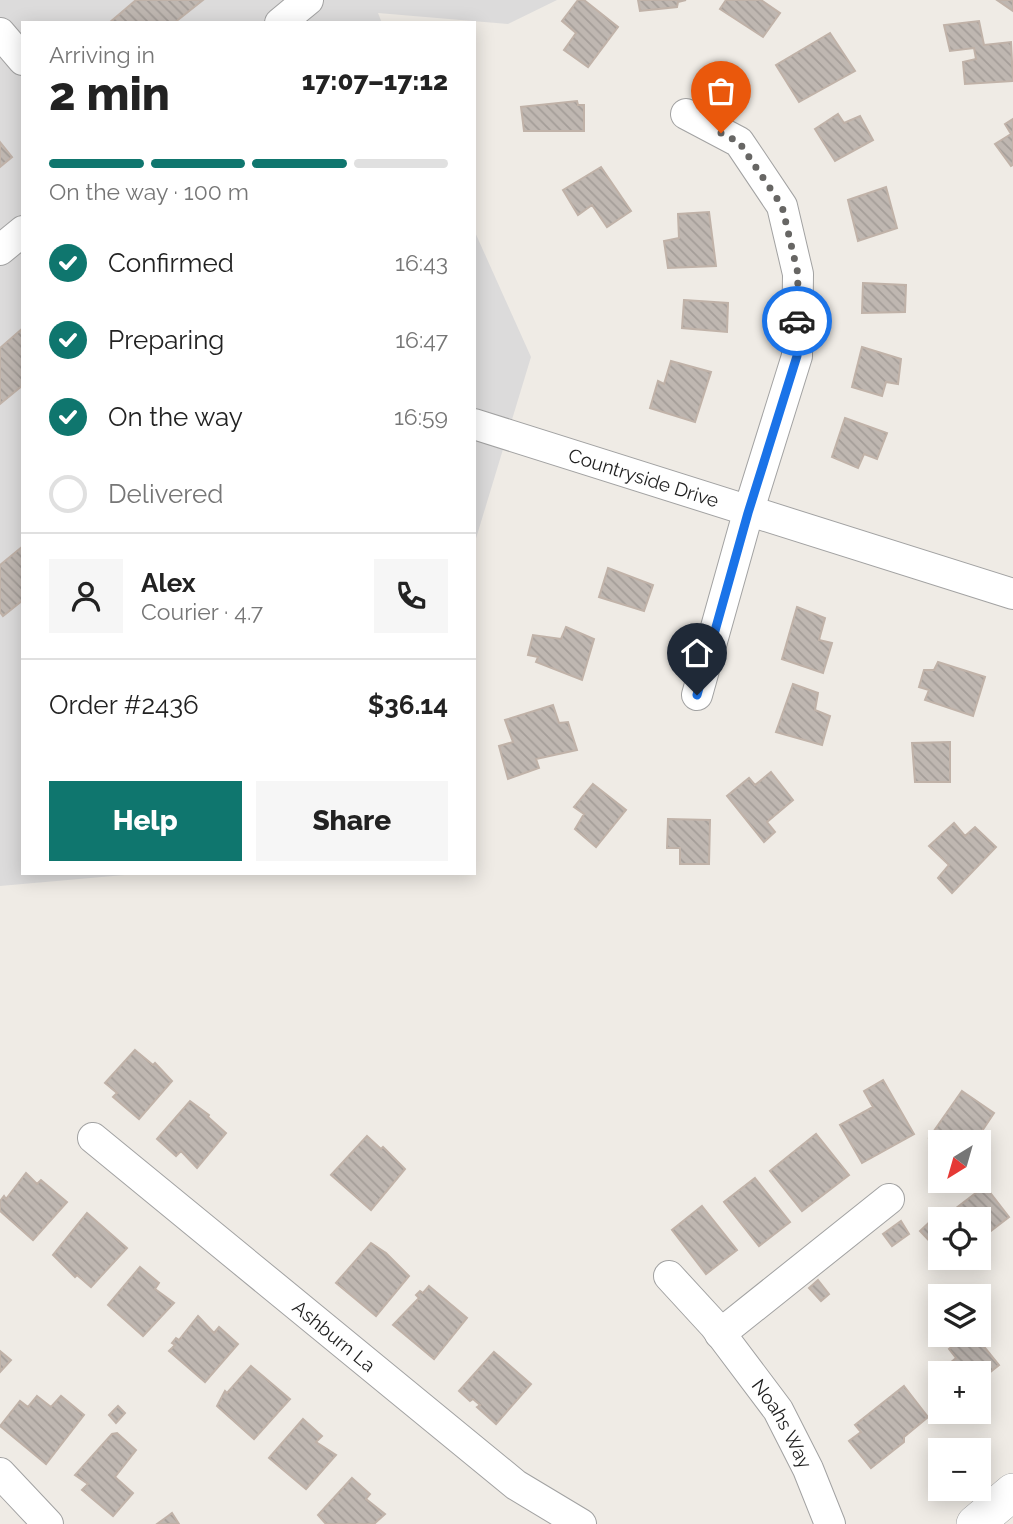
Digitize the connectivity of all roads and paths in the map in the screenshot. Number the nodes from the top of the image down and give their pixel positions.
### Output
1 (308, 0) edge
2 (282, 21) edge
3 (0, 33) edge
4 (21, 58) edge
5 (686, 114) dead end
6 (21, 234) edge
7 (0, 250) edge
8 (476, 425) edge
9 (748, 513) junction
10 (1013, 594) edge
11 (697, 695) dead end
12 (93, 1138) dead end
13 (889, 1199) dead end
14 (669, 1276) dead end
15 (720, 1334) junction
16 (0, 1473) edge
17 (1013, 1492) edge
18 (48, 1524) edge
19 (580, 1524) edge
20 (830, 1524) edge
21 (975, 1524) edge

1 - 2 street
3 - 4 street
5 - 9 street
6 - 7 street
8 - 9 street, Countryside Drive
9 - 10 street, Countryside Drive
9 - 11 street
12 - 19 street, Ashburn La
13 - 15 street
14 - 15 street, Noahs Way
15 - 20 street, Noahs Way
16 - 18 street
17 - 21 street

